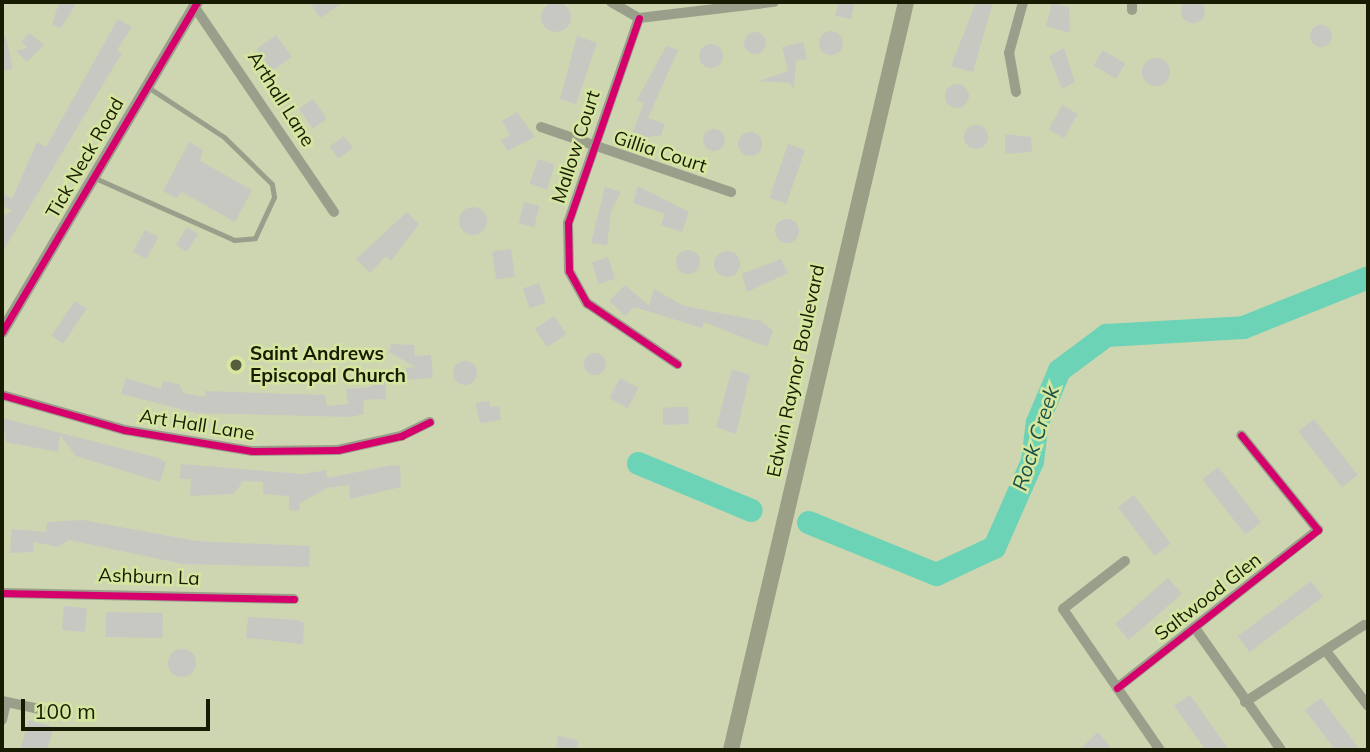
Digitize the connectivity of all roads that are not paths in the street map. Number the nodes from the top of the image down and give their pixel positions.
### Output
1 (611, 2) edge
2 (774, 2) edge
3 (905, 2) edge
4 (1023, 2) edge
5 (195, 4) edge
6 (639, 18) junction
7 (146, 85) junction
8 (1017, 92) dead end
9 (541, 127) dead end
10 (590, 148) junction
11 (92, 176) junction
12 (731, 192) dead end
13 (334, 212) dead end
14 (2, 332) edge
15 (677, 364) dead end
16 (2, 396) edge
17 (430, 422) dead end
18 (1241, 435) dead end
19 (1125, 561) dead end
20 (2, 593) edge
21 (294, 599) dead end
22 (1364, 625) dead end
23 (1195, 628) junction
24 (1326, 651) junction
25 (1117, 688) junction
26 (4, 701) edge
27 (1245, 702) junction
28 (1368, 706) edge
29 (41, 709) dead end
30 (2, 720) edge
31 (731, 750) edge
32 (1160, 750) edge
33 (1281, 750) edge

1 - 6 street
2 - 6 street
3 - 31 main road, Edwin Raynor Boulevard
4 - 8 street
5 - 7 street, Tick Neck Road
5 - 13 street, Arthall Lane
6 - 10 street, Mallow Court
7 - 11 street, Tick Neck Road
7 - 11 lane
9 - 10 street, Gillia Court
10 - 12 street, Gillia Court
10 - 15 street, Mallow Court
11 - 14 street, Tick Neck Road
16 - 17 street, Art Hall Lane
18 - 23 street, Saltwood Glen
19 - 25 street
20 - 21 street, Ashburn La
22 - 24 street
23 - 25 street, Saltwood Glen
23 - 27 street
24 - 27 street
24 - 28 street
25 - 32 street
26 - 29 street
26 - 30 street
27 - 33 street

